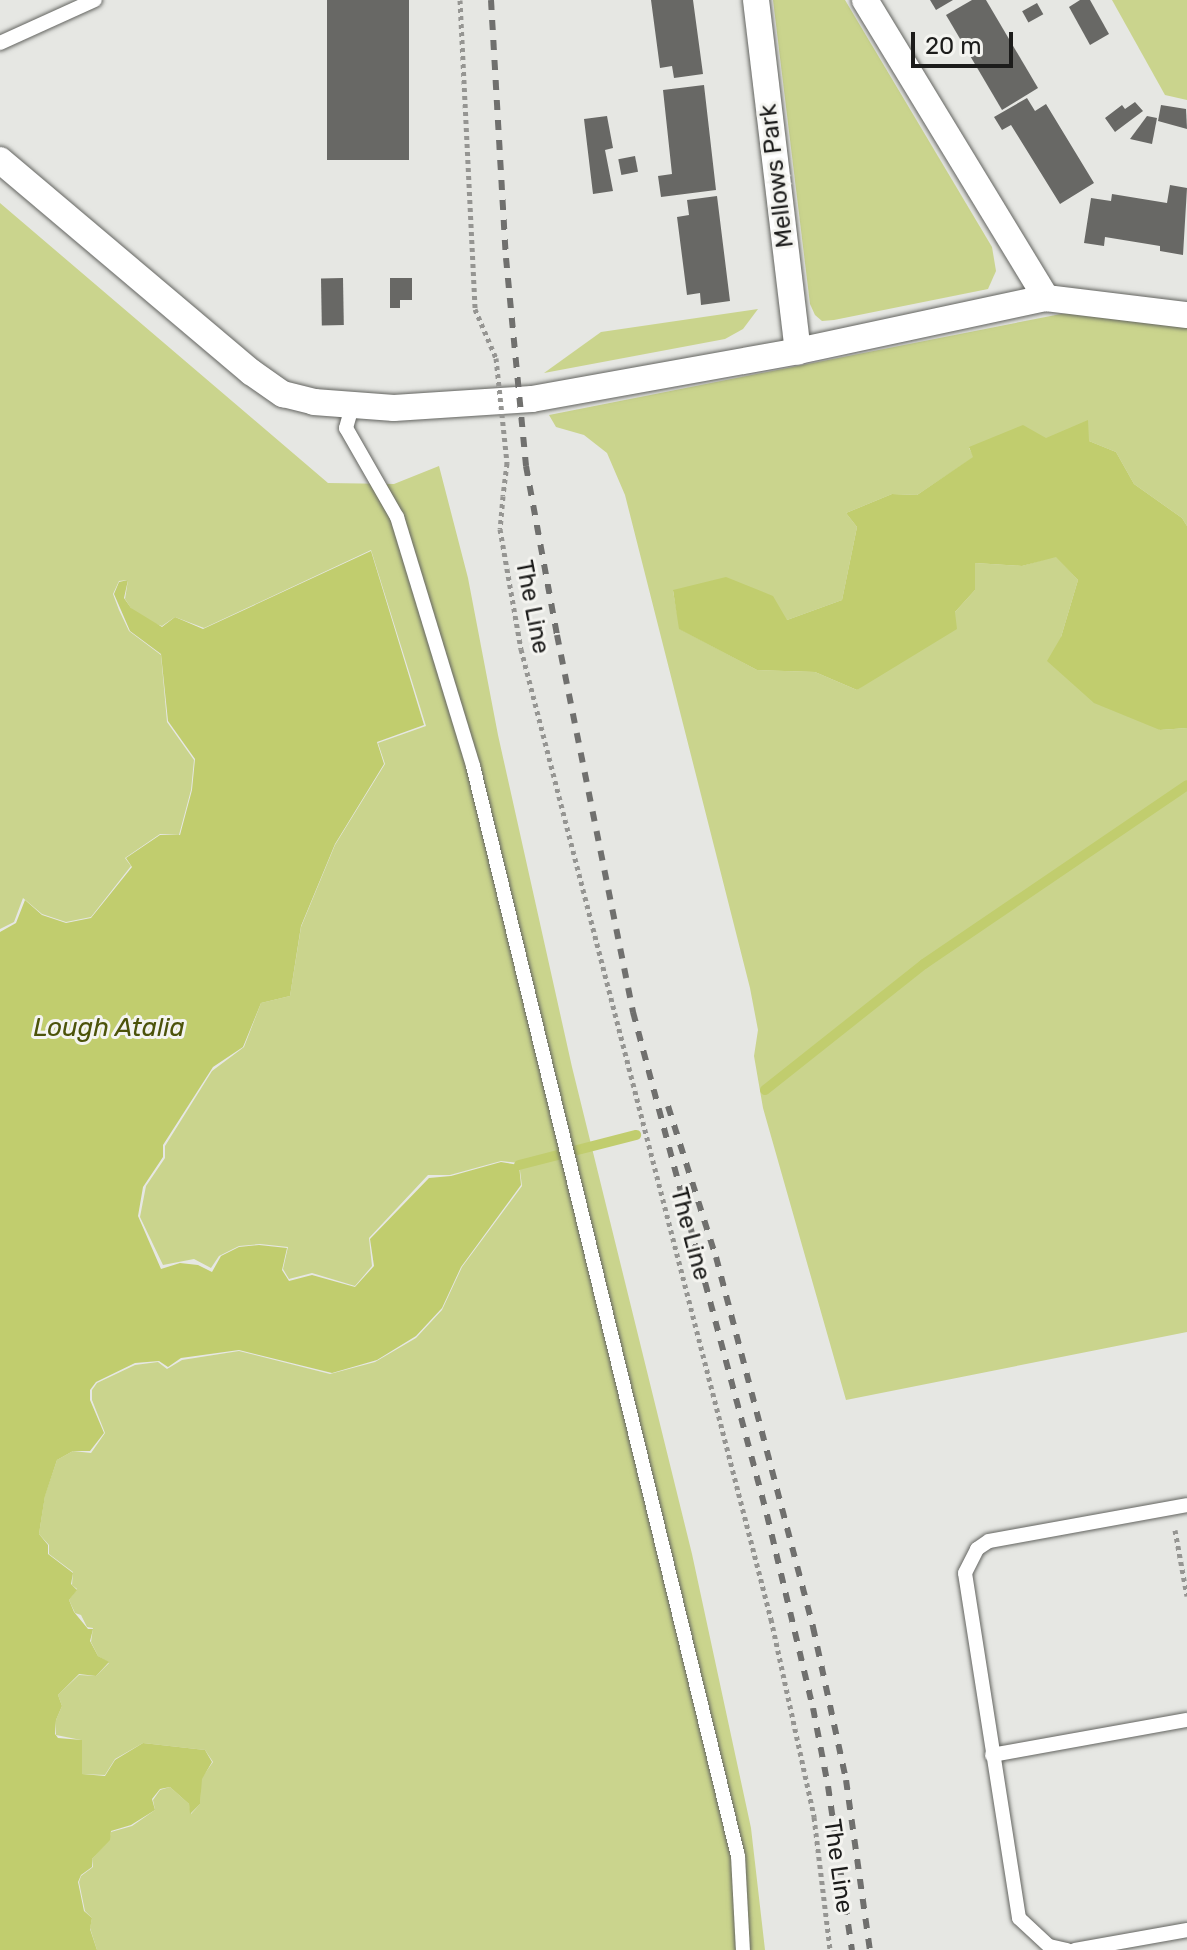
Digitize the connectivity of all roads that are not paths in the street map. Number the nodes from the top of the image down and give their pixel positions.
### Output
1 (95, 0) edge
2 (756, 0) edge
3 (865, 0) edge
4 (0, 43) edge
5 (0, 160) edge
6 (1046, 298) junction
7 (1187, 315) edge
8 (798, 351) junction
9 (352, 407) junction
10 (1187, 1505) edge
11 (1187, 1720) edge
12 (992, 1755) junction
13 (1187, 1930) edge
14 (743, 1950) edge
15 (1067, 1950) edge
16 (1075, 1950) edge

1 - 4 lane
2 - 8 street, Mellows Park
3 - 6 street
5 - 9 street
6 - 7 street
6 - 8 street
8 - 9 street
9 - 14 lane
10 - 12 lane
11 - 12 lane
12 - 15 lane
13 - 16 lane

